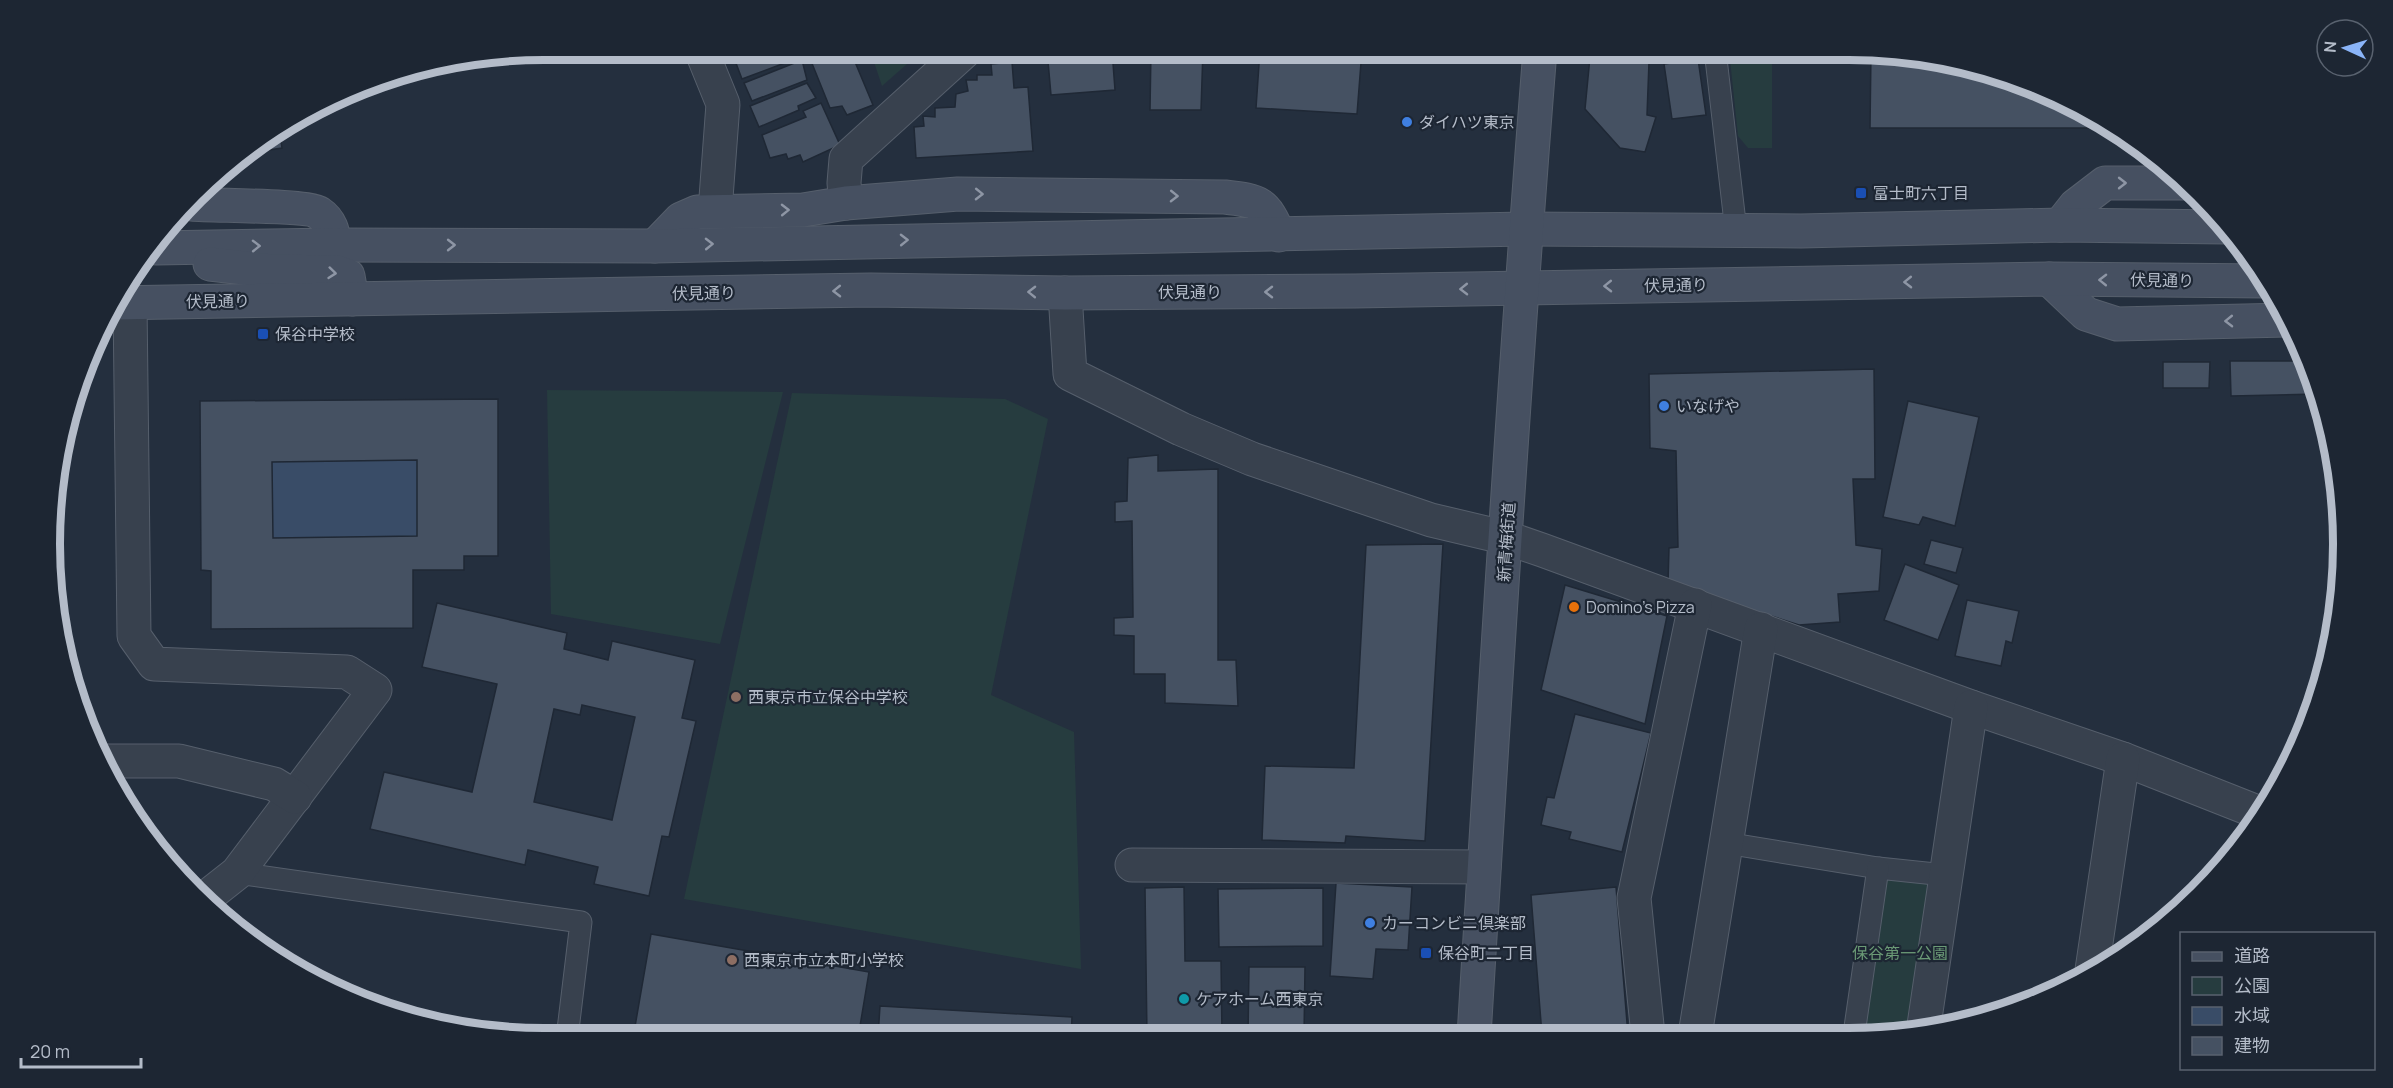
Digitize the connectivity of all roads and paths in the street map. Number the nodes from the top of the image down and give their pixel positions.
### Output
1 (705, 60) edge
2 (955, 60) edge
3 (1539, 60) edge
4 (1716, 60) edge
5 (2171, 183) edge
6 (206, 198) edge
7 (846, 202) junction
8 (715, 211) junction
9 (2060, 225) junction
10 (2215, 227) edge
11 (1525, 230) junction
12 (1736, 231) junction
13 (1279, 235) junction
14 (335, 245) junction
15 (655, 246) junction
16 (161, 248) edge
17 (154, 258) edge
18 (2049, 279) junction
19 (2255, 281) edge
20 (1523, 288) junction
21 (1065, 293) junction
22 (352, 299) junction
23 (124, 303) edge
24 (122, 307) edge
25 (2278, 320) edge
26 (1507, 538) junction
27 (1695, 605) junction
28 (1761, 629) junction
29 (1971, 707) junction
30 (2123, 759) junction
31 (112, 761) edge
32 (295, 797) junction
33 (2253, 810) edge
34 (1726, 843) junction
35 (1132, 865) dead end
36 (1484, 867) junction
37 (1878, 868) junction
38 (237, 873) junction
39 (1945, 874) junction
40 (210, 894) edge
41 (2093, 962) edge
42 (1924, 1022) edge
43 (568, 1028) edge
44 (1474, 1028) edge
45 (1647, 1028) edge
46 (1696, 1028) edge
47 (1855, 1028) edge

1 - 8 street
2 - 7 street
3 - 11 main road, 新青梅街道
4 - 12 lane
9 -> 5 main road
6 - 14 main road
8 -> 7 main road
7 -> 13 main road
8 - 15 main road
9 - 10 main road
9 - 12 main road
11 - 12 main road
11 - 13 main road
11 - 20 main road, 新青梅街道
15 -> 13 main road
14 -> 15 main road
16 -> 14 main road
17 -> 22 main road
19 -> 18 main road, 伏見通り
18 -> 20 main road, 伏見通り
25 -> 18 main road
20 -> 21 main road, 伏見通り
20 - 26 main road, 新青梅街道
21 -> 22 main road, 伏見通り
21 - 26 street
22 - 23 main road, 伏見通り
24 - 32 street
26 - 27 street
26 - 36 main road, 新青梅街道
27 - 28 street
27 - 45 street
28 - 29 street
28 - 34 street
29 - 30 street
29 - 39 street
30 - 33 street
30 - 41 street
31 - 32 street
32 - 38 street
34 - 37 lane
34 - 46 street
35 - 36 street
36 - 44 main road, 新青梅街道
37 - 39 lane
37 - 47 lane
38 - 40 street
38 - 43 lane
39 - 42 street

